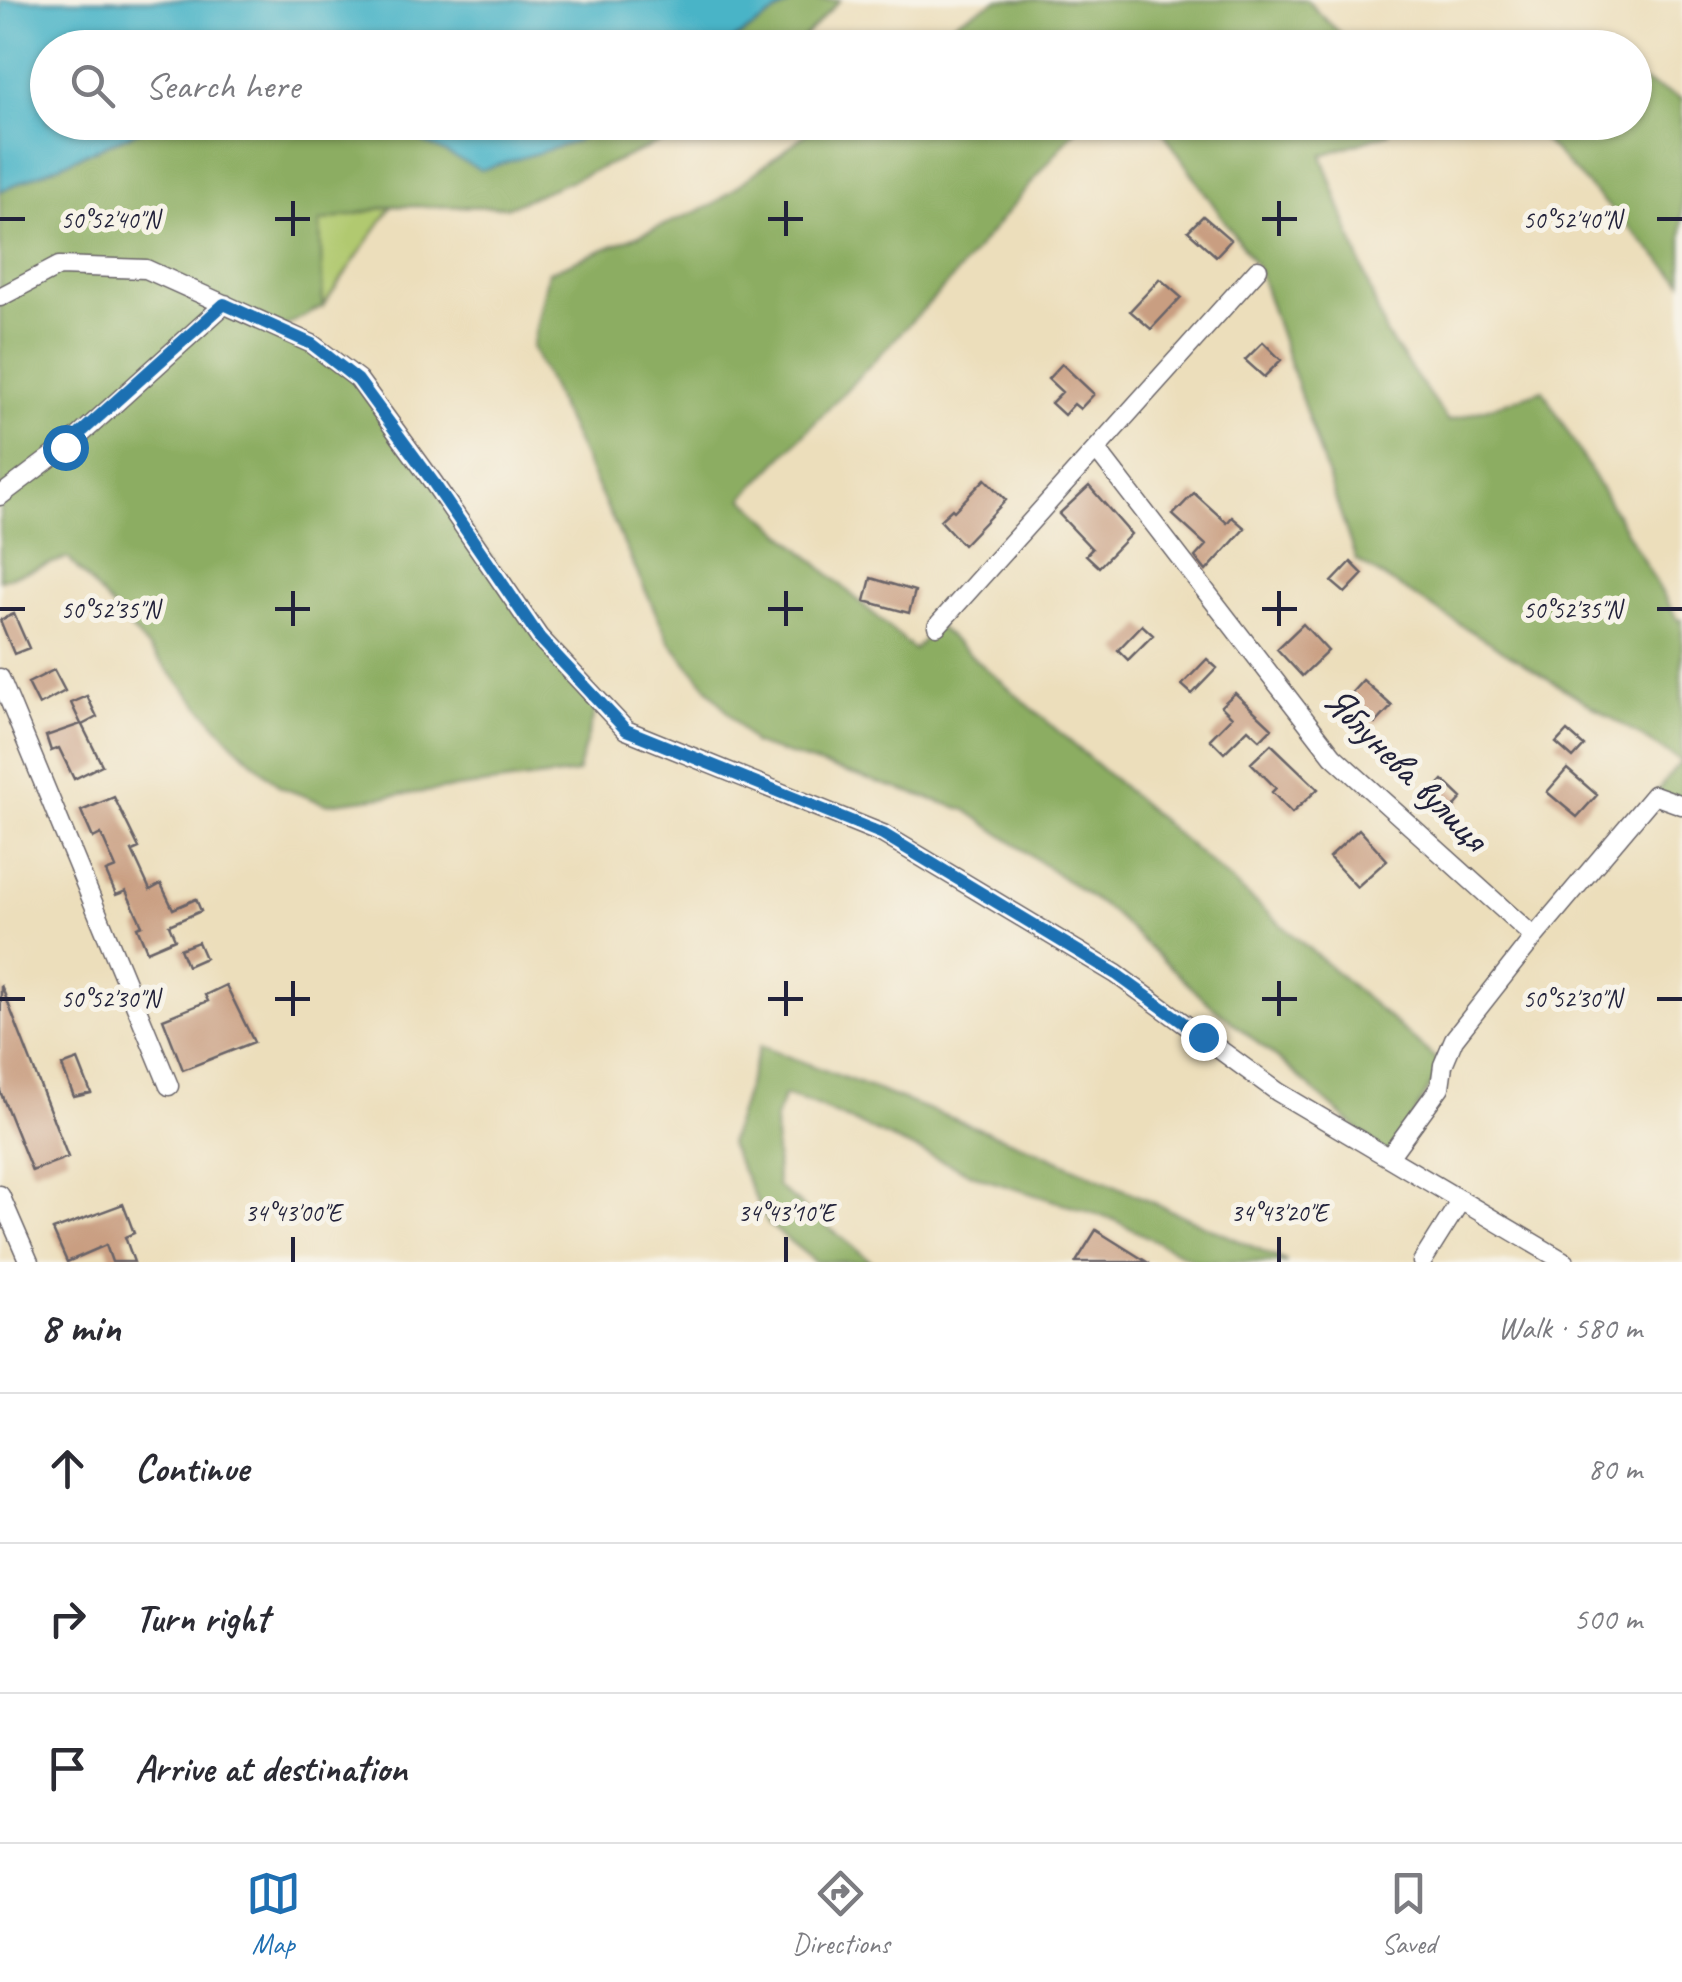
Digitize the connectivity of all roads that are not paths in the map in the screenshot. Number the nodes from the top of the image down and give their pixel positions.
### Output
1 (1258, 270) dead end
2 (0, 297) edge
3 (224, 304) junction
4 (1096, 448) junction
5 (0, 496) edge
6 (936, 626) dead end
7 (0, 678) edge
8 (1682, 805) edge
9 (1534, 938) junction
10 (169, 1086) dead end
11 (1389, 1157) junction
12 (0, 1195) edge
13 (1461, 1200) junction
14 (29, 1262) edge
15 (1422, 1262) edge
16 (1565, 1262) edge

1 - 4 street
2 - 3 street
3 - 5 street
3 - 11 street
4 - 6 street
4 - 9 street, Яблунева вулиця
7 - 10 street
8 - 9 street
9 - 11 street
11 - 13 street
12 - 14 street
13 - 15 street
13 - 16 street

